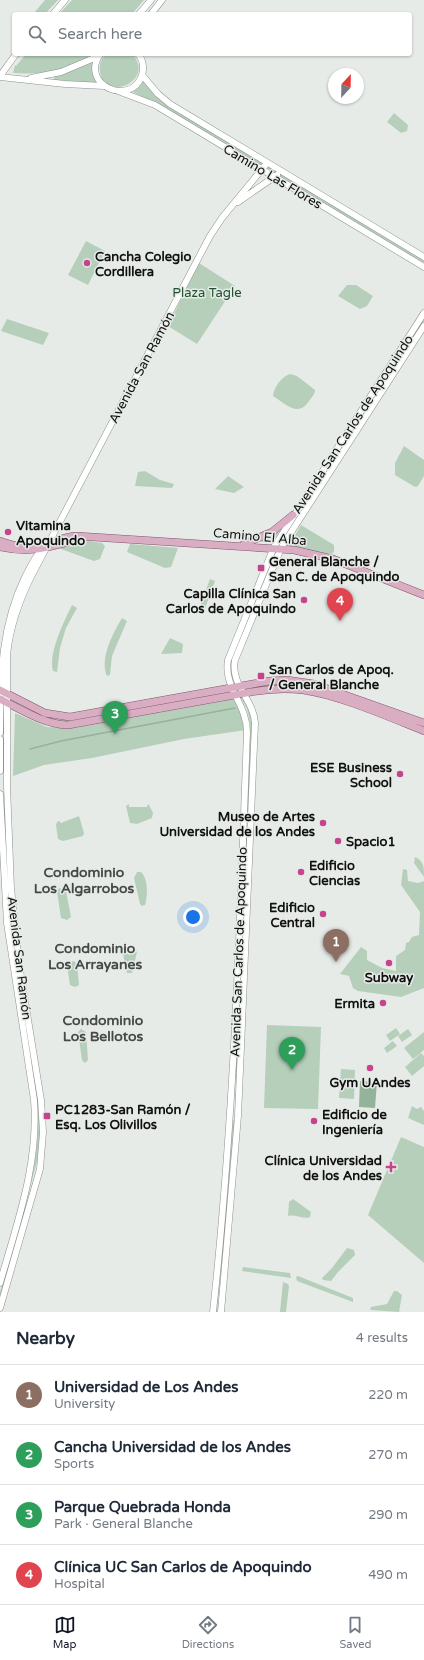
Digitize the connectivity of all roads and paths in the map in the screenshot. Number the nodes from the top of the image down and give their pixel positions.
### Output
1 (65, 0) edge
2 (151, 0) edge
3 (162, 0) edge
4 (55, 12) edge
5 (141, 12) edge
6 (153, 12) edge
7 (15, 56) edge
8 (98, 56) edge
9 (100, 56) edge
10 (140, 56) edge
11 (142, 75) junction
12 (0, 76) edge
13 (16, 79) junction
14 (104, 86) junction
15 (118, 91) junction
16 (267, 163) junction
17 (262, 170) junction
18 (281, 171) junction
19 (274, 177) junction
20 (232, 206) junction
21 (424, 257) edge
22 (424, 267) edge
23 (424, 313) edge
24 (424, 326) edge
25 (293, 515) junction
26 (0, 541) edge
27 (46, 545) junction
28 (240, 545) junction
29 (0, 547) edge
30 (277, 548) junction
31 (424, 595) edge
32 (240, 686) junction
33 (232, 688) junction
34 (3, 692) edge
35 (244, 693) junction
36 (236, 695) junction
37 (3, 700) edge
38 (424, 723) edge
39 (424, 731) edge
40 (0, 733) edge
41 (0, 739) edge
42 (7, 740) junction
43 (2, 747) edge
44 (0, 771) edge
45 (0, 794) edge
46 (233, 1077) junction
47 (240, 1078) junction
48 (0, 1284) edge
49 (0, 1308) edge
50 (213, 1312) edge
51 (221, 1312) edge

1 - 4 street
2 - 5 street
3 - 6 street
7 - 12 street
8 - 13 street
9 - 14 street
10 - 11 street
11 - 15 street
11 - 16 street, Camino Las Flores
12 - 13 street
13 - 14 street
14 - 15 street, Camino Las Flores
15 - 17 street, Camino Las Flores
16 - 17 street, Avenida San Ramón
16 - 18 street, Camino Las Flores
17 - 19 street, Camino Las Flores
17 - 20 street, Avenida San Ramón
18 - 19 street
18 - 21 street, Camino Las Flores
19 - 20 street
19 - 22 street, Camino Las Flores
20 - 27 street, Avenida San Ramón
23 - 25 street, Avenida San Carlos de Apoquindo
24 - 30 street, Avenida San Carlos de Apoquindo
25 - 28 main road
25 - 30 street, Avenida San Carlos de Apoquindo
26 - 27 main road, Camino El Alba
27 - 28 main road, Camino El Alba
27 - 29 main road, Camino El Alba
27 - 34 street, Avenida San Ramón
28 - 30 main road, Camino El Alba
30 - 31 main road, Camino El Alba
30 - 32 street, Avenida San Carlos de Apoquindo
30 - 33 street, Avenida San Carlos de Apoquindo
32 - 33 main road
32 - 35 street, Avenida San Carlos de Apoquindo
32 - 38 main road
33 - 34 main road
33 - 36 street, Avenida San Carlos de Apoquindo
34 - 37 street, Avenida San Ramón
35 - 36 main road
35 - 39 main road
35 - 47 street, Avenida San Carlos de Apoquindo
36 - 37 main road
36 - 46 street, Avenida San Carlos de Apoquindo
37 - 40 street, Avenida San Ramón
37 - 42 street, Avenida San Ramón
41 - 42 street
41 - 43 street, Avenida San Ramón
42 - 43 street, Avenida San Ramón
43 - 44 street, Avenida San Ramón
43 - 49 street, Avenida San Ramón
45 - 48 street, Avenida San Ramón
46 - 47 street
46 - 50 street, Avenida San Carlos de Apoquindo
47 - 51 street, Avenida San Carlos de Apoquindo

